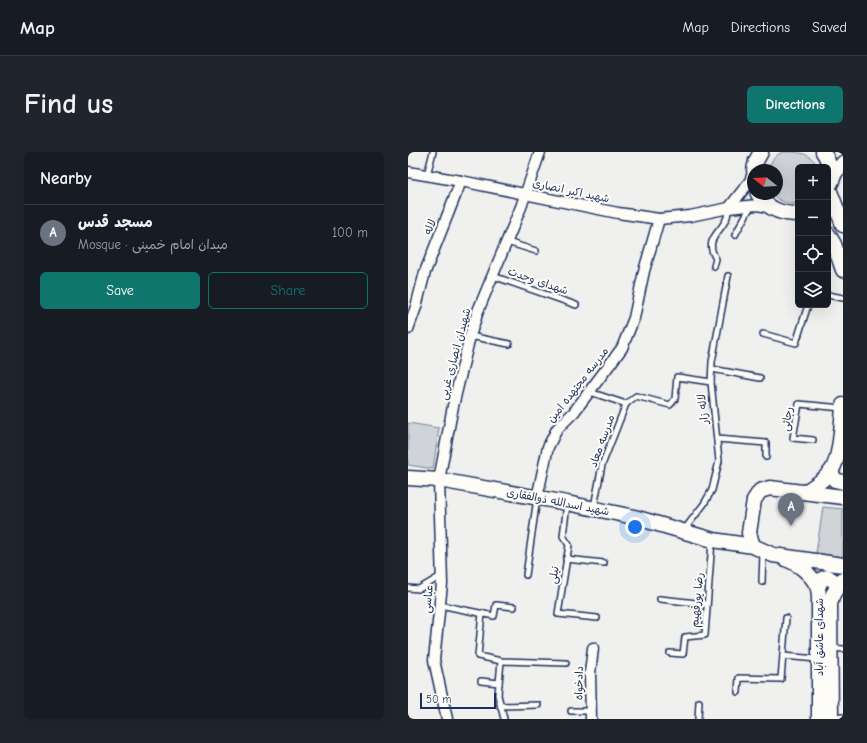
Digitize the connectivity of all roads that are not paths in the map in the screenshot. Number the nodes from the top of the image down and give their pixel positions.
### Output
1 (433, 152) edge
2 (540, 152) edge
3 (753, 152) edge
4 (761, 152) edge
5 (823, 152) edge
6 (754, 164) edge
7 (755, 164) edge
8 (829, 164) edge
9 (843, 164) edge
10 (408, 172) edge
11 (427, 175) junction
12 (461, 181) junction
13 (831, 183) edge
14 (747, 185) edge
15 (526, 194) junction
16 (831, 197) edge
17 (755, 200) edge
18 (729, 208) junction
19 (795, 214) edge
20 (658, 219) junction
21 (843, 225) edge
22 (735, 236) dead end
23 (829, 236) edge
24 (507, 242) junction
25 (536, 251) dead end
26 (714, 266) dead end
27 (843, 270) edge
28 (493, 276) junction
29 (728, 276) dead end
30 (831, 296) edge
31 (843, 298) edge
32 (576, 305) dead end
33 (807, 308) edge
34 (408, 328) edge
35 (763, 334) dead end
36 (470, 336) junction
37 (509, 344) dead end
38 (712, 369) junction
39 (760, 378) dead end
40 (711, 382) junction
41 (590, 392) junction
42 (626, 404) junction
43 (843, 404) edge
44 (843, 409) edge
45 (717, 439) junction
46 (813, 440) dead end
47 (766, 457) dead end
48 (831, 472) junction
49 (408, 478) edge
50 (439, 480) junction
51 (843, 482) edge
52 (805, 492) junction
53 (843, 497) edge
54 (537, 498) junction
55 (567, 502) junction
56 (594, 508) junction
57 (684, 531) junction
58 (713, 540) junction
59 (763, 551) junction
60 (566, 559) junction
61 (604, 563) dead end
62 (843, 565) edge
63 (442, 575) junction
64 (526, 575) dead end
65 (762, 582) dead end
66 (840, 583) edge
67 (818, 587) junction
68 (408, 588) edge
69 (660, 599) dead end
70 (706, 604) junction
71 (440, 606) junction
72 (514, 607) dead end
73 (482, 613) junction
74 (597, 618) dead end
75 (786, 618) dead end
76 (593, 648) dead end
77 (837, 648) edge
78 (670, 653) dead end
79 (783, 656) junction
80 (818, 659) junction
81 (501, 661) junction
82 (566, 663) dead end
83 (481, 681) dead end
84 (499, 682) junction
85 (738, 692) dead end
86 (699, 702) dead end
87 (538, 705) dead end
88 (500, 706) junction
89 (571, 711) dead end
90 (591, 715) edge
91 (831, 718) edge
92 (447, 719) edge
93 (504, 719) edge
94 (698, 719) edge

1 - 11 lane
2 - 15 street, شهیدان انصاری غربی
3 - 6 street
4 - 7 main road
5 - 8 main road
9 - 13 main road
10 - 11 street, شهید اکبر انصاری
11 - 12 street, شهید اکبر انصاری
12 - 15 street, شهید اکبر انصاری
12 - 34 street, لاله
14 - 18 street
15 - 20 street, شهید اکبر انصاری
15 - 24 street, شهیدان انصاری غربی
16 - 21 main road
17 - 18 street, شهید اکبر انصاری
17 - 19 main road
17 - 22 lane
18 - 20 street, شهید اکبر انصاری
18 - 26 lane
20 - 41 street, مدرسه مجتهده امین
23 - 27 main road
24 - 25 lane
24 - 28 street, شهیدان انصاری غربی
28 - 32 lane, شهدای وحدت
28 - 36 street, شهیدان انصاری غربی
29 - 38 lane, لاله زار
30 - 31 lane
33 - 35 lane
36 - 37 lane
36 - 50 street, شهیدان انصاری غربی
38 - 39 lane
38 - 40 lane, لاله زار
40 - 42 lane
40 - 45 lane, لاله زار
41 - 42 lane
41 - 54 street, مدرسه مجتهده امین
42 - 56 lane, مدرسه معاد
43 - 44 main road
44 - 46 lane, رجائی
44 - 48 main road
45 - 47 lane
45 - 57 lane, لاله زار
48 - 51 main road
48 - 52 main road
49 - 50 main road, شهید اسدالله ذوالفقاری
50 - 54 main road, شهید اسدالله ذوالفقاری
50 - 63 street, عباسی
52 - 53 main road
52 - 59 main road
54 - 55 main road, شهید اسدالله ذوالفقاری
54 - 64 lane
55 - 56 main road, شهید اسدالله ذوالفقاری
55 - 60 lane, نیلی
56 - 57 main road, شهید اسدالله ذوالفقاری
57 - 58 main road, شهید اسدالله ذوالفقاری
58 - 59 main road, شهید اسدالله ذوالفقاری
58 - 70 lane, رضا پورفهیم
59 - 62 main road
59 - 65 lane
59 - 67 main road, شهدای عاشق آباد
60 - 61 lane
60 - 74 lane, نیلی
63 - 68 lane
63 - 71 street, عباسی
66 - 67 main road
66 - 77 main road, شهدای عاشق آباد
67 - 80 main road, شهدای عاشق آباد
69 - 70 lane
70 - 78 lane, رضا پورفهیم
71 - 73 lane
71 - 92 street, عباسی
72 - 73 lane
73 - 81 lane
75 - 79 lane
76 - 90 street, دادخواه
77 - 91 main road, شهدای عاشق آباد
79 - 80 lane
79 - 85 lane
80 - 91 main road, شهدای عاشق آباد
81 - 82 lane
81 - 84 lane
83 - 84 lane
84 - 88 lane
86 - 94 lane
87 - 88 lane
88 - 93 lane
89 - 90 lane

